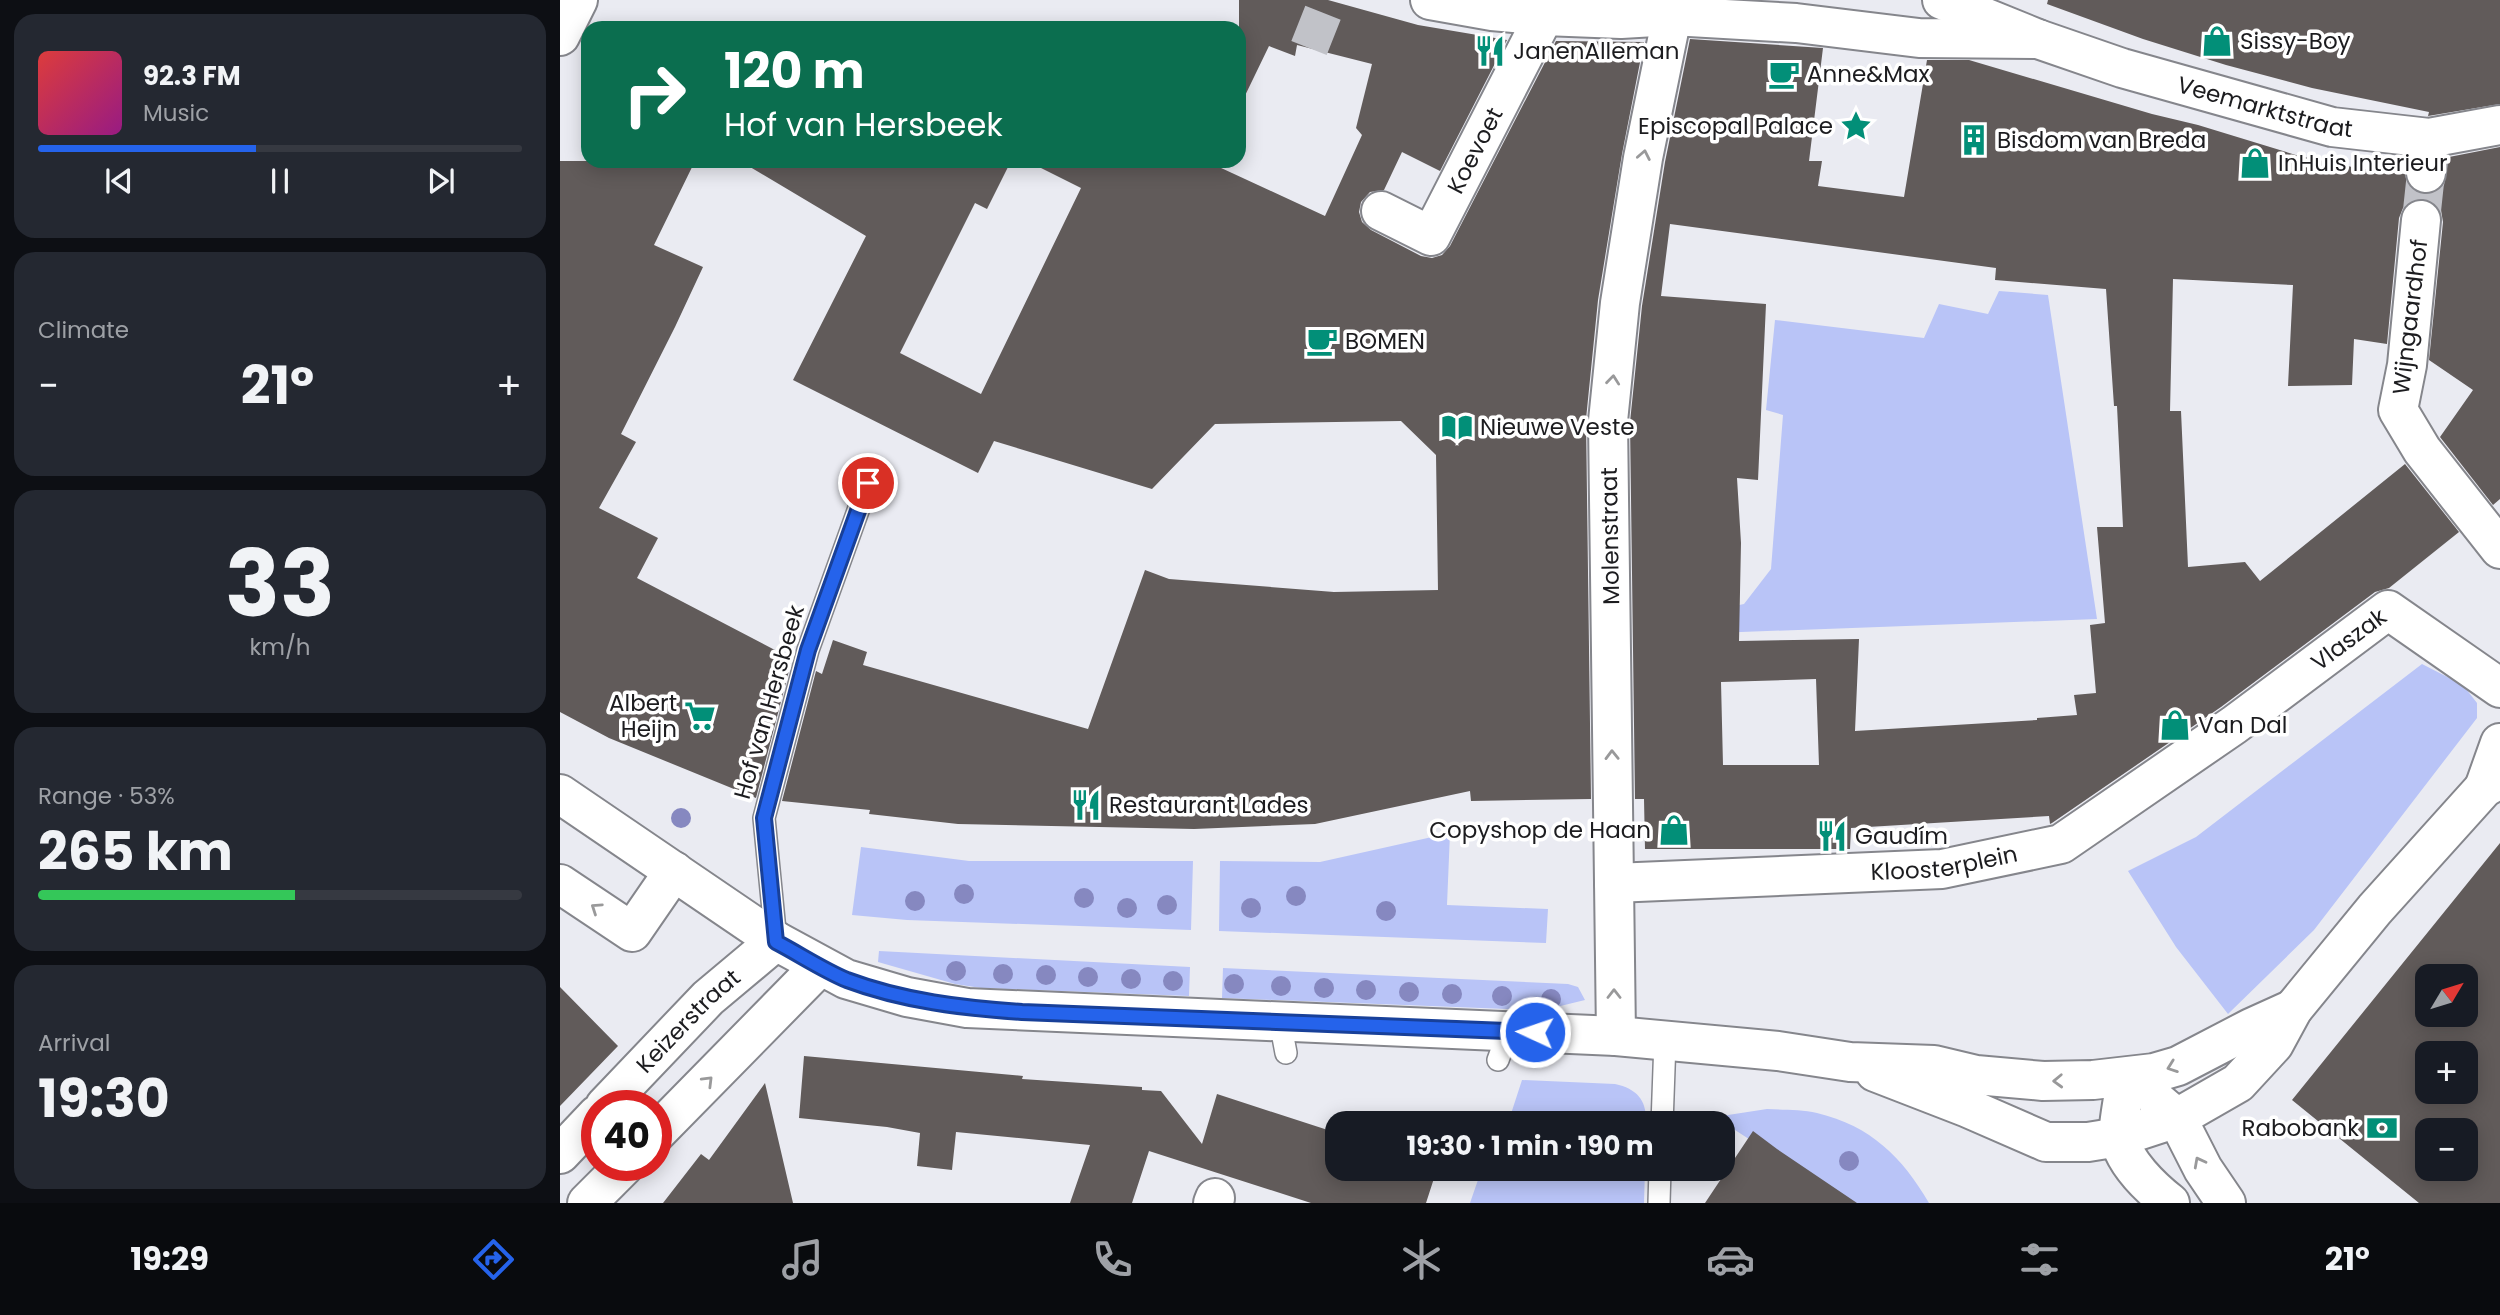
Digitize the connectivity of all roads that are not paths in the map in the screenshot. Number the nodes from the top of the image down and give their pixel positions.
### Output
1 (578, 0) edge
2 (1430, 0) edge
3 (1942, 0) edge
4 (1676, 8) edge
5 (1544, 16) junction
6 (560, 36) edge
7 (2038, 39) junction
8 (2500, 125) edge
9 (1381, 211) dead end
10 (2421, 220) tunnel mouth
11 (868, 483) dead end
12 (2500, 549) edge
13 (2500, 688) edge
14 (2234, 724) joint
15 (2500, 743) edge
16 (2492, 784) edge
17 (560, 794) edge
18 (674, 871) junction
19 (1614, 883) junction
20 (560, 884) edge
21 (776, 942) junction
22 (820, 966) junction
23 (2293, 1009) junction
24 (1616, 1036) junction
25 (1665, 1041) junction
26 (1850, 1062) junction
27 (2126, 1077) junction
28 (620, 1090) edge
29 (1662, 1111) edge
30 (672, 1117) edge
31 (2177, 1118) junction
32 (581, 1132) edge
33 (2119, 1138) junction
34 (560, 1154) edge
35 (609, 1181) edge
36 (1660, 1181) edge
37 (587, 1203) edge
38 (1659, 1203) edge
39 (2170, 1203) edge
40 (2226, 1203) edge

1 - 6 street
2 - 5 street, Veemarktstraat
3 - 7 street, Veemarktstraat
4 - 5 street, Veemarktstraat
4 - 7 street, Veemarktstraat
19 -> 4 street, Molenstraat
5 - 9 street, Koevoet
7 - 8 street, Veemarktstraat
10 - 12 street, Wijngaardhof
11 - 21 lane, Hof van Hersbeek
13 - 14 street, Vlaszak
14 - 19 street, Kloosterplein
15 - 16 street
16 - 23 street
17 - 18 street
18 -> 20 street
18 - 21 street
24 -> 19 street, Molenstraat
21 - 22 street
21 - 28 street, Keizerstraat
22 - 24 street
30 -> 22 street
23 -> 27 street
23 - 31 street
24 - 25 street
25 - 26 street
25 - 29 lane
27 -> 26 street
26 - 33 street
27 - 31 street
27 - 33 street
31 - 33 street
40 -> 31 street
32 - 34 street
33 - 39 street
35 - 37 street
36 - 38 lane

